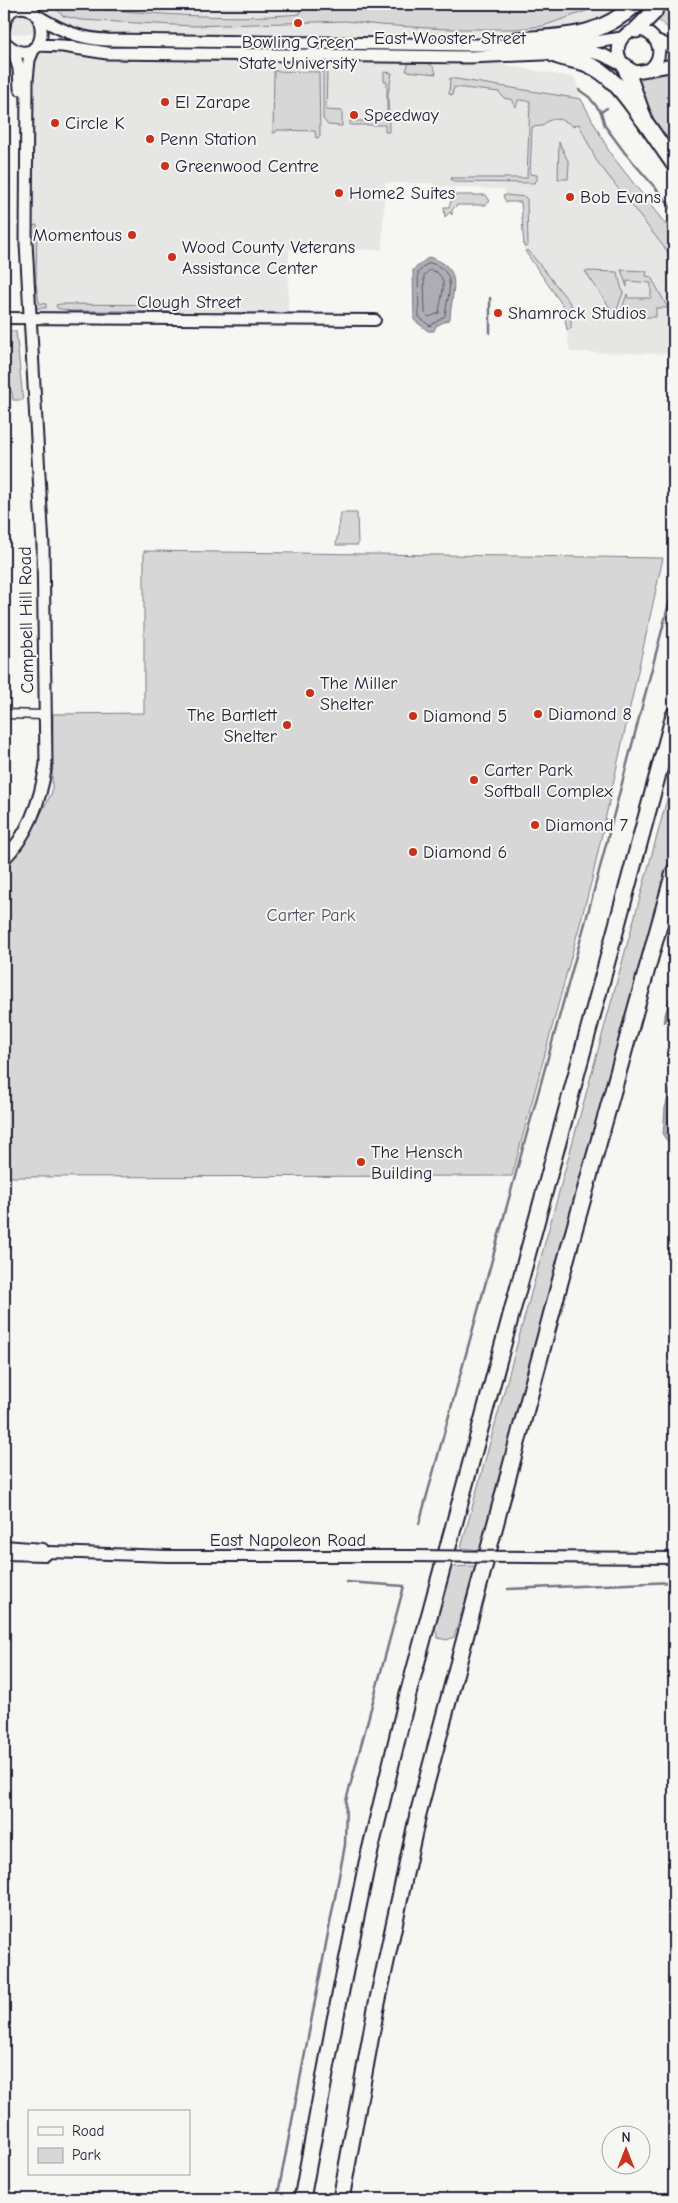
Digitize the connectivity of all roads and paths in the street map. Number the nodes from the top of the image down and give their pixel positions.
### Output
1 (636, 4) edge
2 (657, 4) edge
3 (37, 11) edge
4 (8, 15) edge
5 (4, 30) edge
6 (636, 30) junction
7 (622, 38) junction
8 (658, 41) junction
9 (9, 45) edge
10 (510, 45) junction
11 (35, 46) junction
12 (674, 48) edge
13 (553, 54) junction
14 (624, 65) junction
15 (674, 65) edge
16 (649, 70) junction
17 (645, 122) junction
18 (25, 131) junction
19 (674, 164) edge
20 (4, 318) edge
21 (30, 318) junction
22 (375, 320) dead end
23 (4, 714) edge
24 (45, 715) junction
25 (674, 715) edge
26 (4, 859) edge
27 (674, 872) edge
28 (4, 1546) edge
29 (50, 1552) junction
30 (4, 1554) edge
31 (674, 1558) edge
32 (302, 2199) edge
33 (341, 2199) edge

1 - 10 highway
2 - 6 highway
3 - 4 main road, East Wooster Street
3 - 10 main road, East Wooster Street
3 - 11 main road
5 - 9 main road
6 - 7 main road, East Wooster Street
6 - 8 main road
7 - 10 main road, East Wooster Street
7 - 14 main road
8 - 12 main road
8 - 16 main road
9 - 11 main road, East Wooster Street
9 - 18 main road, Campbell Hill Road
11 - 13 main road, East Wooster Street
11 - 18 main road, Campbell Hill Road
13 - 14 main road, East Wooster Street
13 - 17 highway
14 - 16 main road, East Wooster Street
14 - 17 highway
15 - 16 main road, East Wooster Street
17 - 19 highway
18 - 21 main road, Campbell Hill Road
20 - 21 street, Clough Street
21 - 22 street, Clough Street
21 - 24 main road, Campbell Hill Road
23 - 24 street
24 - 26 main road, Campbell Hill Road
25 - 32 highway
27 - 33 highway
28 - 29 street, East Napoleon Road
29 - 30 street, East Napoleon Road
29 - 31 street, East Napoleon Road, bridge

